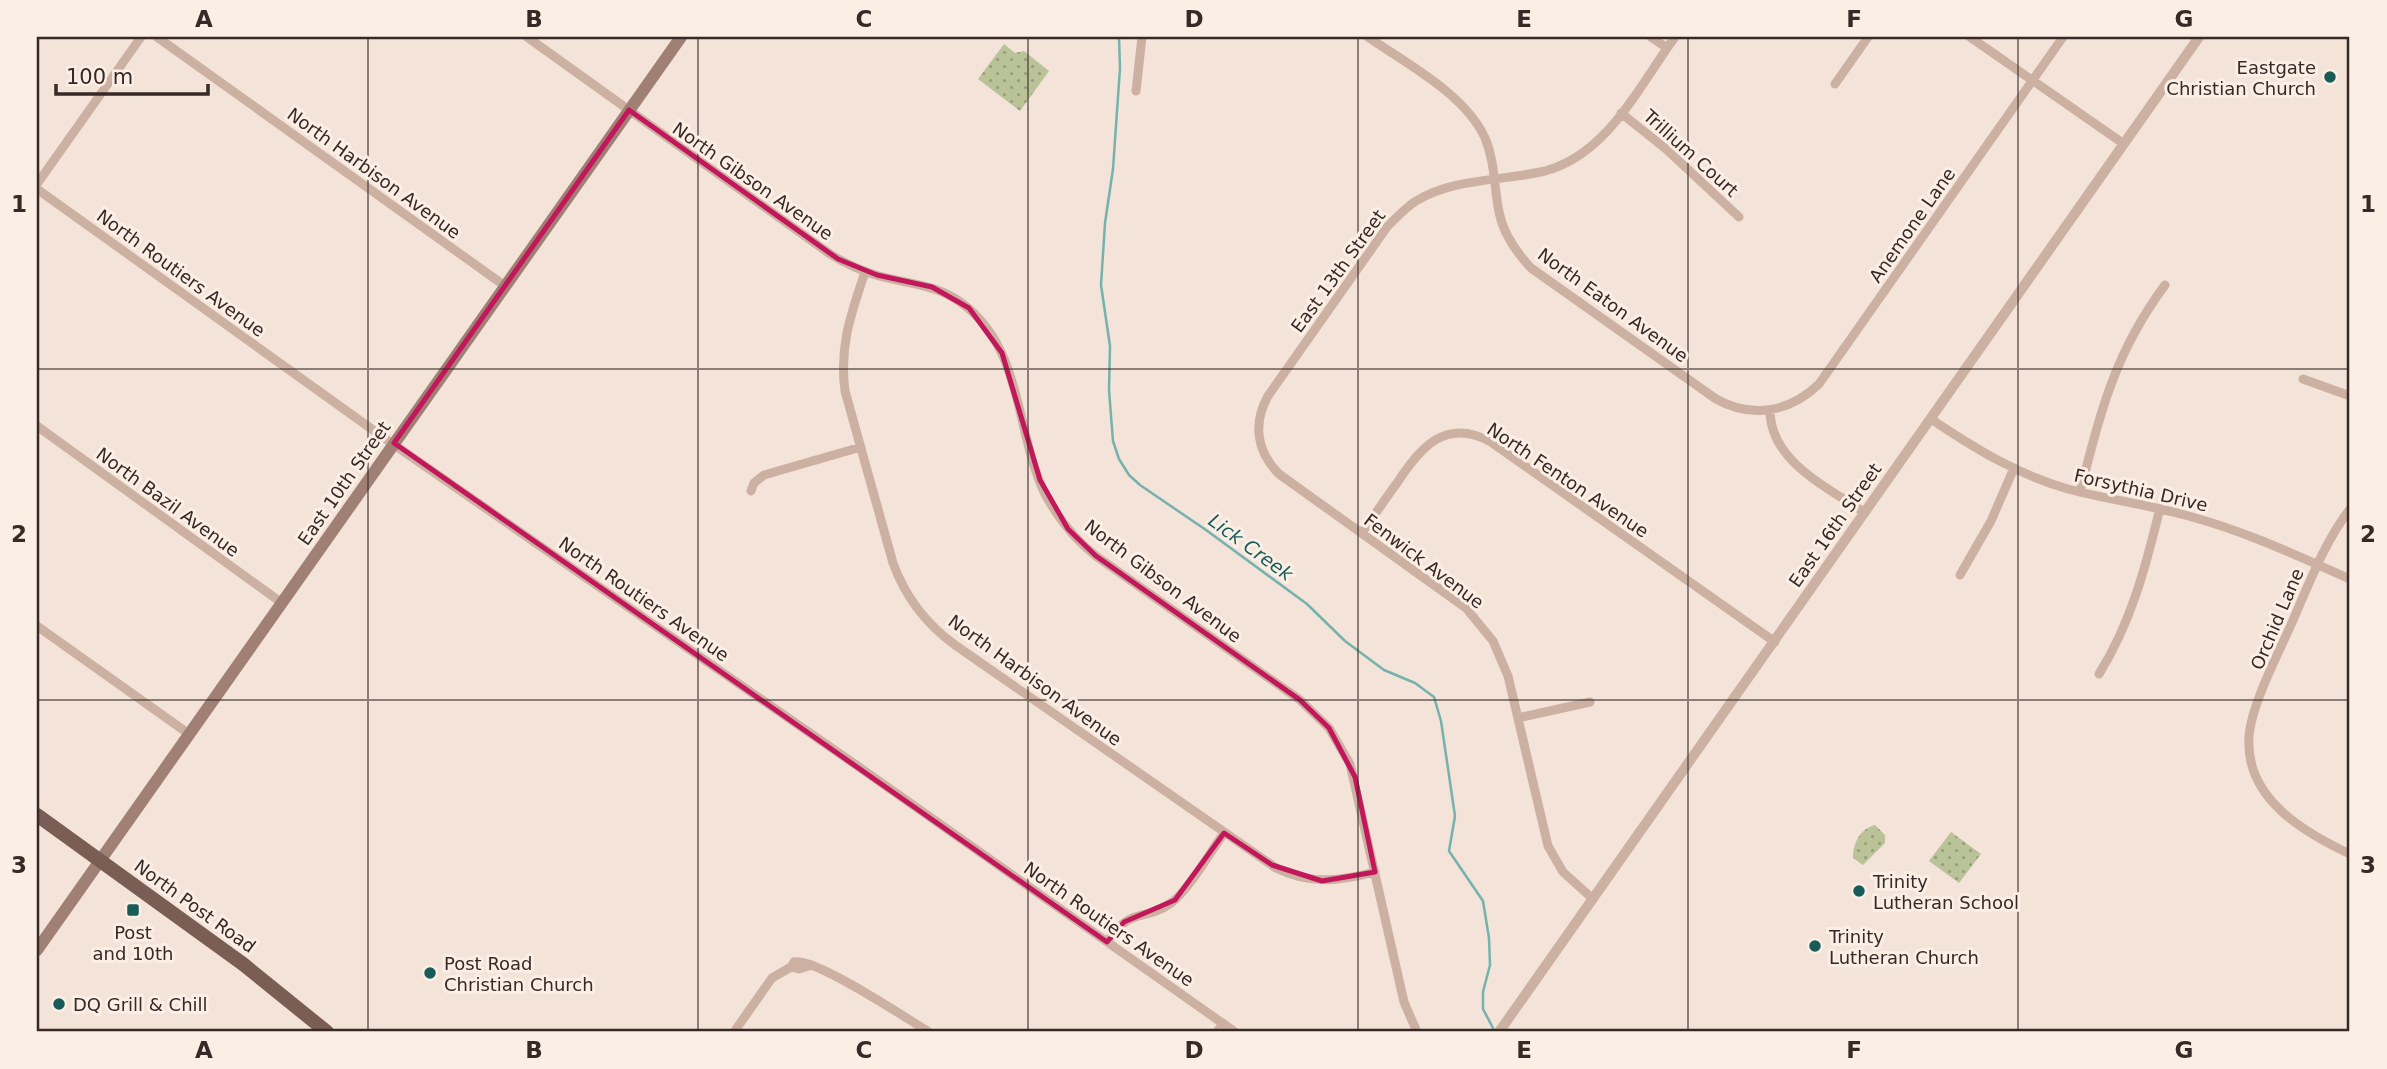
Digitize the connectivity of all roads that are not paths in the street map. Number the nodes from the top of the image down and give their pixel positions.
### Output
1 (141, 37) edge
2 (157, 37) edge
3 (527, 37) edge
4 (681, 37) edge
5 (1142, 37) edge
6 (1368, 37) edge
7 (1651, 37) edge
8 (1675, 37) edge
9 (1868, 37) edge
10 (1970, 37) edge
11 (2063, 37) edge
12 (2199, 37) edge
13 (1667, 48) junction
14 (2033, 80) junction
15 (1835, 84) dead end
16 (1136, 91) dead end
17 (629, 110) junction
18 (1621, 113) junction
19 (2124, 144) junction
20 (1495, 179) junction
21 (37, 186) edge
22 (1739, 217) dead end
23 (866, 272) junction
24 (2165, 285) dead end
25 (505, 286) junction
26 (2303, 379) dead end
27 (2350, 396) edge
28 (1770, 410) junction
29 (1931, 419) junction
30 (37, 426) edge
31 (1258, 428) joint
32 (394, 443) junction
33 (861, 447) junction
34 (2014, 468) junction
35 (751, 491) dead end
36 (2080, 492) junction
37 (2160, 508) junction
38 (2350, 509) edge
39 (1865, 513) junction
40 (1362, 533) junction
41 (2318, 564) junction
42 (1960, 575) dead end
43 (2350, 579) edge
44 (282, 603) junction
45 (37, 626) edge
46 (1775, 642) junction
47 (2099, 674) dead end
48 (1590, 702) dead end
49 (1518, 718) junction
50 (189, 734) junction
51 (37, 815) edge
52 (1224, 833) junction
53 (2350, 855) edge
54 (100, 860) junction
55 (1375, 872) junction
56 (1594, 899) junction
57 (1107, 942) junction
58 (37, 950) edge
59 (1223, 1023) junction
60 (327, 1032) edge
61 (734, 1032) edge
62 (929, 1032) edge
63 (1217, 1032) edge
64 (1236, 1032) edge
65 (1417, 1032) edge
66 (1500, 1032) edge

1 - 21 street
2 - 25 street, North Harbison Avenue
3 - 17 street, North Gibson Avenue
4 - 17 main road, East 10th Street
5 - 16 street
6 - 20 street, North Eaton Avenue
7 - 13 street
8 - 13 street, East 13th Street
9 - 15 street
10 - 14 street
11 - 14 street, Anemone Lane
12 - 19 street, East 16th Street
13 - 18 street, East 13th Street
14 - 19 street
14 - 28 street, Anemone Lane
17 - 23 street, North Gibson Avenue
17 - 25 main road, East 10th Street
18 - 20 street, East 13th Street
18 - 22 street, Trillium Court
19 - 29 street, East 16th Street
20 - 28 street, North Eaton Avenue
20 - 31 street, East 13th Street
21 - 32 street, North Routiers Avenue
23 - 33 street, North Harbison Avenue
23 - 55 street, North Gibson Avenue
24 - 36 street
25 - 32 main road, East 10th Street
26 - 27 street
28 - 39 street
29 - 34 street, Forsythia Drive
29 - 39 street, East 16th Street
30 - 44 street, North Bazil Avenue
31 - 40 street, Fenwick Avenue
32 - 44 main road, East 10th Street
32 - 57 street, North Routiers Avenue
33 - 35 street
33 - 52 street, North Harbison Avenue
34 - 36 street, Forsythia Drive
34 - 42 street
36 - 37 street, Forsythia Drive
37 - 41 street, Forsythia Drive
37 - 47 street
38 - 41 street, Orchid Lane
39 - 46 street, East 16th Street
40 - 46 street, North Fenton Avenue
40 - 49 street, Fenwick Avenue
41 - 43 street, Forsythia Drive
41 - 53 street, Orchid Lane
44 - 50 main road, East 10th Street
45 - 50 street
46 - 56 street, East 16th Street
48 - 49 street
49 - 56 street, Fenwick Avenue
50 - 54 main road, East 10th Street
51 - 54 main road, North Post Road
52 - 55 street, North Harbison Avenue
52 - 57 street
54 - 58 main road, East 10th Street
54 - 60 main road, North Post Road
55 - 65 street, North Gibson Avenue
56 - 66 street, East 16th Street
57 - 59 street, North Routiers Avenue
59 - 63 street
59 - 64 street, North Routiers Avenue
61 - 62 street

